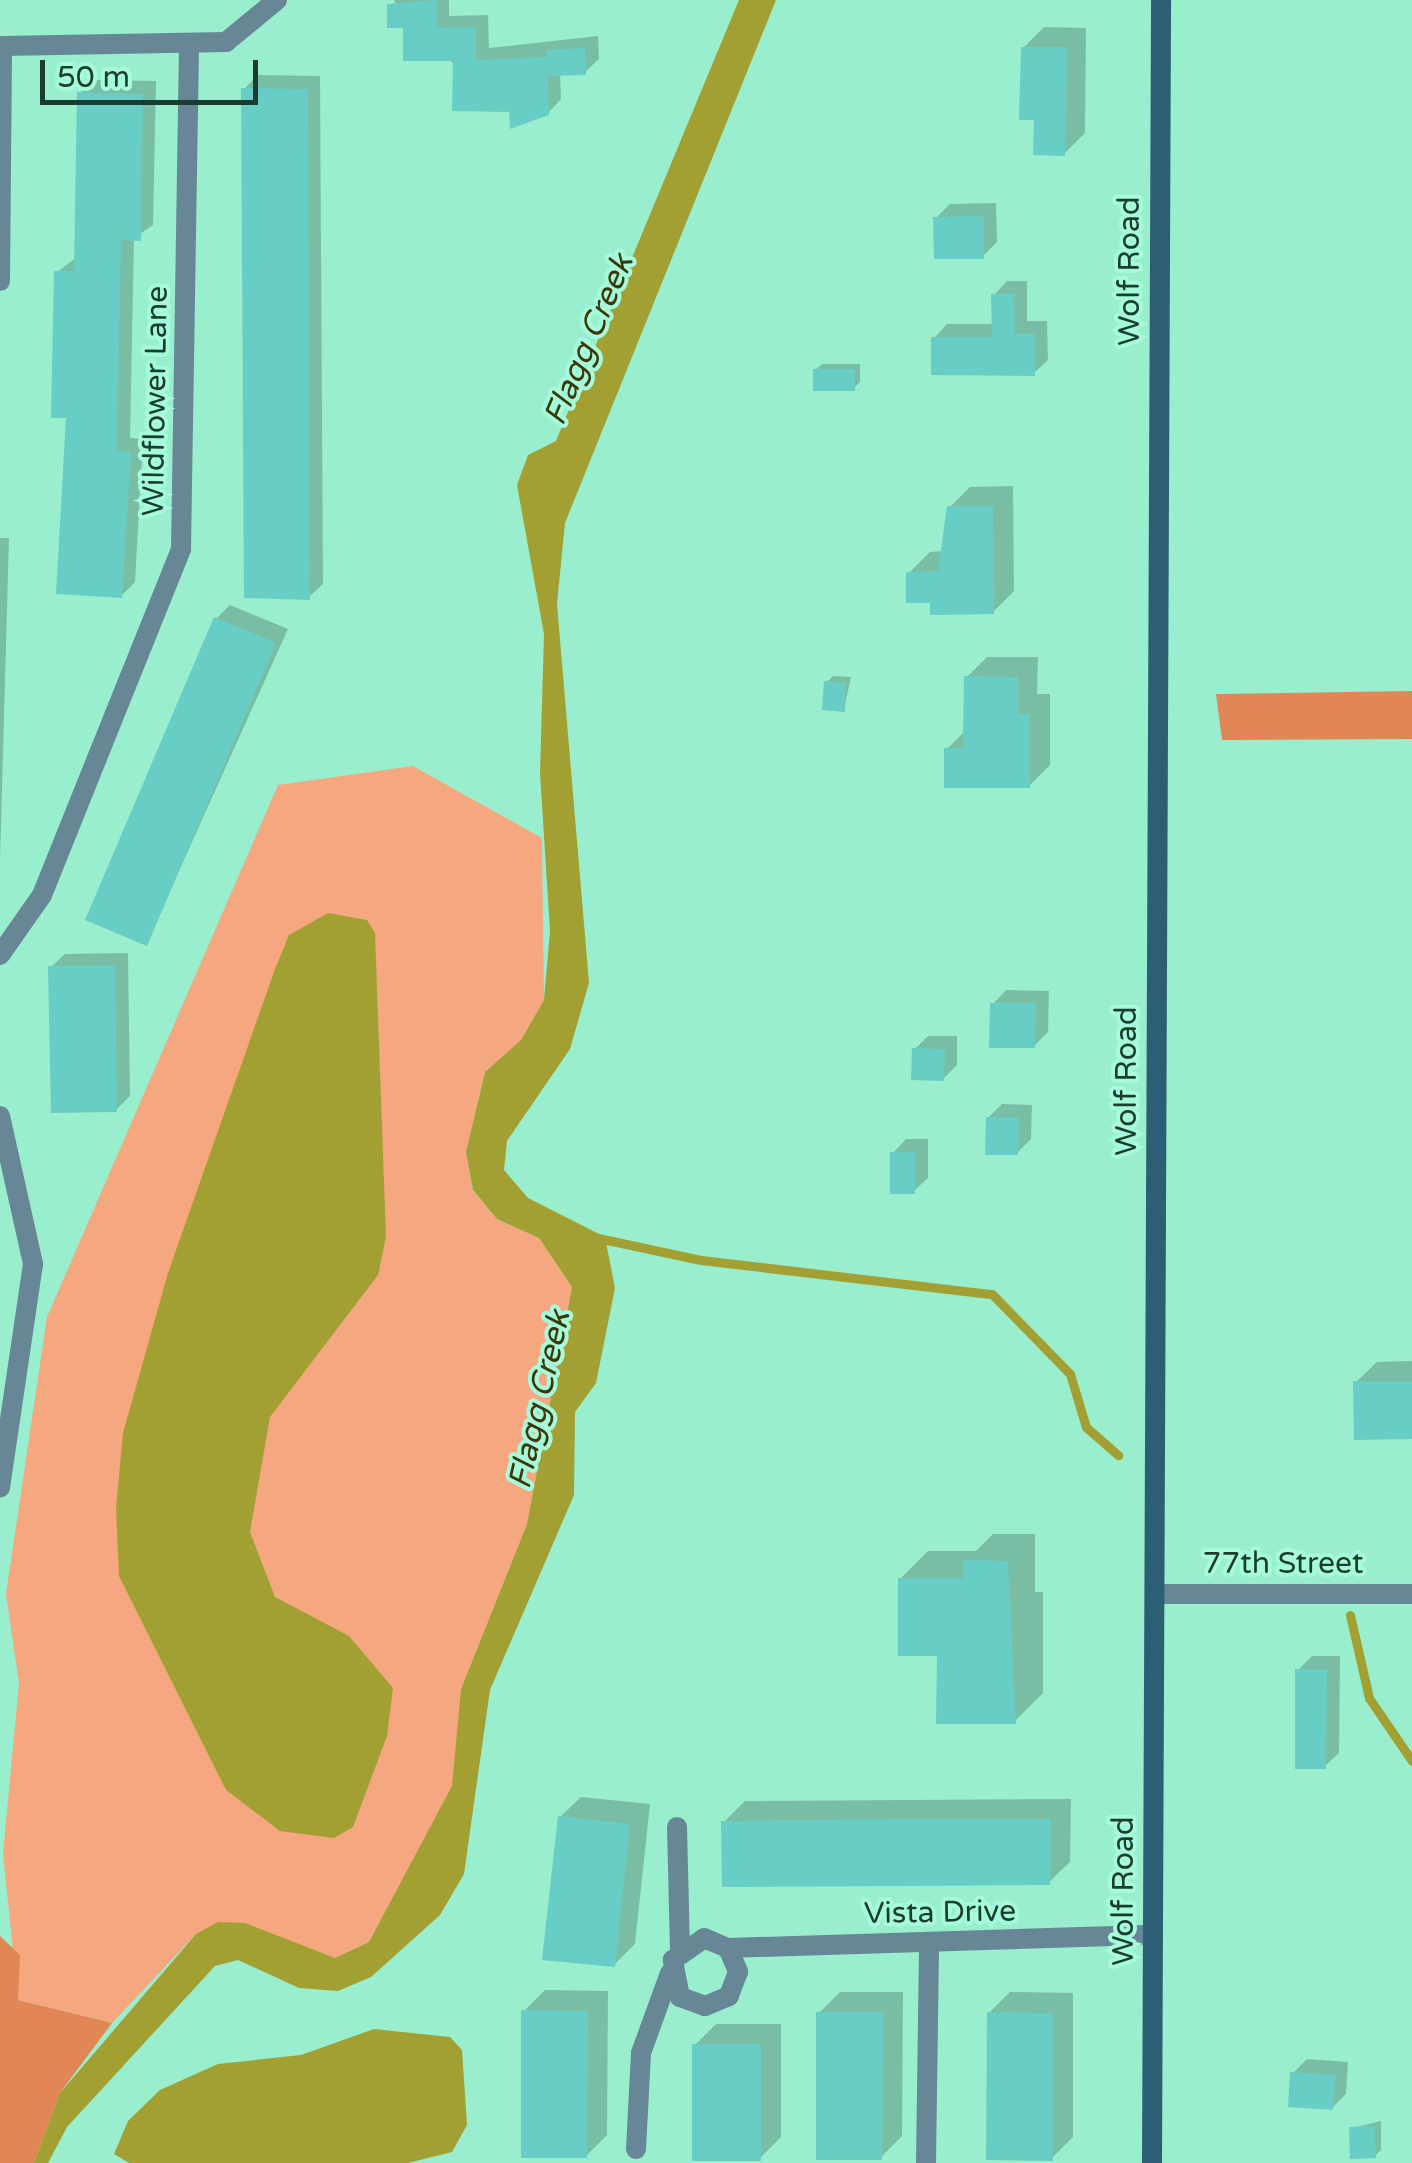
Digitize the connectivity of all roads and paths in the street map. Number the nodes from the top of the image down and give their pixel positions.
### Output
1 (277, 0) edge
2 (1162, 0) edge
3 (188, 47) junction
4 (0, 281) edge
5 (0, 954) edge
6 (0, 1116) edge
7 (0, 1488) edge
8 (1155, 1594) junction
9 (1412, 1594) edge
10 (677, 1827) dead end
11 (1154, 1935) junction
12 (929, 1943) junction
13 (680, 1948) junction
14 (728, 1948) junction
15 (670, 1973) junction
16 (636, 2149) dead end
17 (926, 2163) edge
18 (1152, 2163) edge

1 - 3 street
2 - 8 street, Wolf Road
3 - 4 street
3 - 5 street, Wildflower Lane
6 - 7 street
8 - 9 street, 77th Street
8 - 11 street, Wolf Road
10 - 13 street
11 - 12 street, Vista Drive
11 - 18 street, Wolf Road
12 - 14 street, Vista Drive
12 - 17 street
13 - 14 street, Vista Drive
13 - 15 street
14 - 15 street
15 - 16 street

